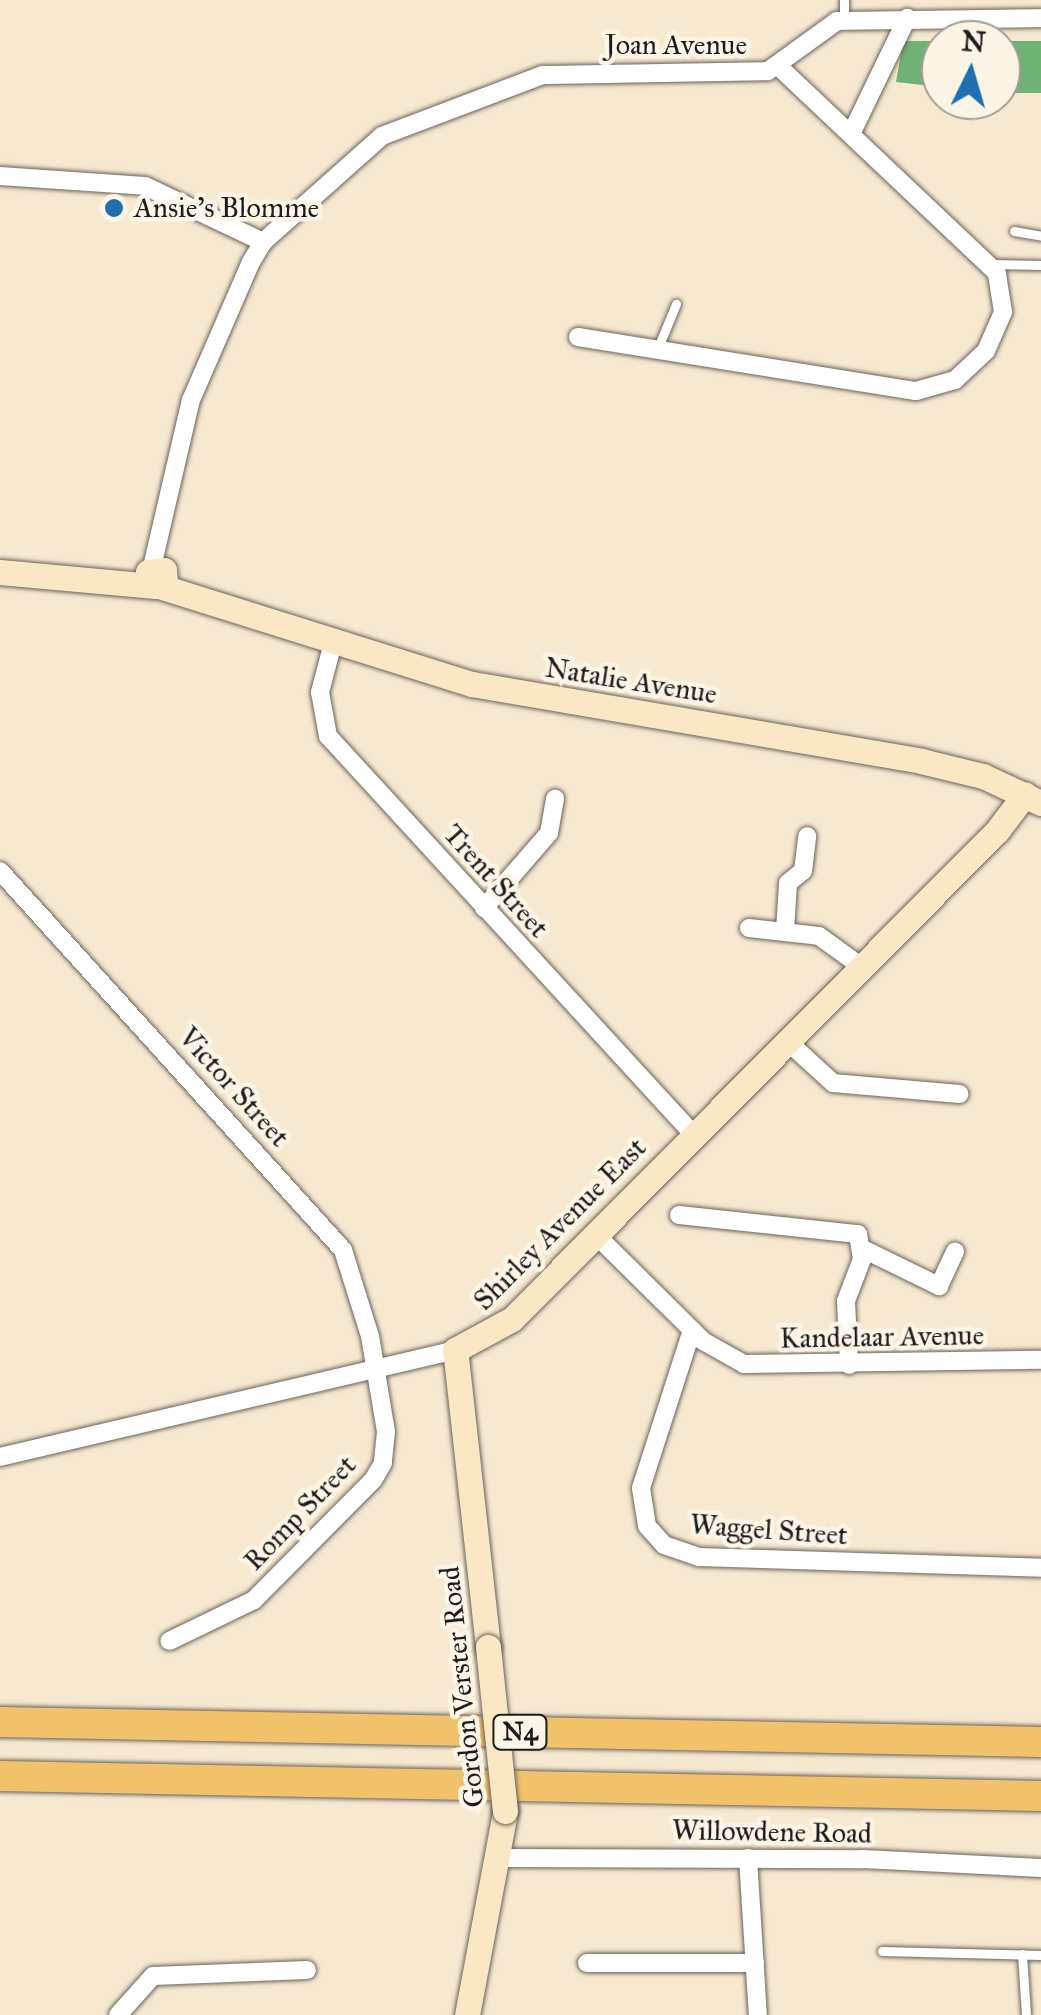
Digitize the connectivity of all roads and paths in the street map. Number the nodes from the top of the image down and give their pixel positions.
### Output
1 (844, 0) edge
2 (907, 18) junction
3 (1041, 18) edge
4 (844, 20) junction
5 (779, 67) junction
6 (852, 132) junction
7 (0, 176) edge
8 (1014, 231) dead end
9 (1041, 236) edge
10 (262, 242) junction
11 (990, 264) junction
12 (1041, 265) edge
13 (676, 304) dead end
14 (578, 337) dead end
15 (657, 350) junction
16 (0, 572) edge
17 (157, 575) junction
18 (334, 639) junction
19 (1033, 799) edge
20 (555, 800) dead end
21 (808, 836) dead end
22 (0, 870) edge
23 (484, 908) junction
24 (749, 928) dead end
25 (785, 931) junction
26 (859, 966) junction
27 (786, 1040) junction
28 (960, 1094) dead end
29 (693, 1134) junction
30 (679, 1215) dead end
31 (595, 1234) junction
32 (863, 1249) junction
33 (955, 1251) dead end
34 (692, 1330) junction
35 (455, 1350) junction
36 (1041, 1360) edge
37 (849, 1365) junction
38 (376, 1369) junction
39 (0, 1457) edge
40 (1041, 1568) edge
41 (168, 1641) dead end
42 (0, 1722) edge
43 (1041, 1742) edge
44 (0, 1776) edge
45 (1041, 1796) edge
46 (501, 1858) junction
47 (748, 1858) junction
48 (1041, 1868) edge
49 (882, 1952) dead end
50 (1022, 1954) junction
51 (1041, 1954) edge
52 (587, 1963) dead end
53 (755, 1963) junction
54 (307, 1970) dead end
55 (118, 2015) edge
56 (467, 2015) edge
57 (758, 2015) edge
58 (1026, 2015) edge

1 - 4 lane
2 - 3 street
2 - 4 street
2 - 6 street
4 - 5 street
5 - 6 street, Joan Avenue
5 - 10 street, Joan Avenue
6 - 11 street, Joan Avenue
7 - 10 street
8 - 9 lane
10 - 17 street, Joan Avenue
11 - 12 lane
11 - 15 street
13 - 15 lane
14 - 15 street
16 - 17 street
17 - 18 street, Natalie Avenue
18 - 19 street, Natalie Avenue
18 - 23 street, Trent Street
19 - 26 street, Shirley Avenue East
20 - 23 street
21 - 25 street
22 - 38 street, Victor Street
23 - 29 street, Trent Street
24 - 25 street
25 - 26 street
26 - 27 street, Shirley Avenue East
27 - 28 street
27 - 29 street, Shirley Avenue East
29 - 31 street, Shirley Avenue East
30 - 32 street
31 - 34 street, Kandelaar Avenue
31 - 35 street, Shirley Avenue East
32 - 33 street
32 - 37 street
34 - 37 street, Kandelaar Avenue
34 - 40 street, Waggel Street
35 - 38 street, Shirley Avenue East
35 - 46 street, Gordon Verster Road, bridge
36 - 37 street, Kandelaar Avenue
38 - 39 street, Shirley Avenue East
38 - 41 street, Romp Street
42 - 43 highway, N4
44 - 45 highway, N4
46 - 47 street, Willowdene Road
46 - 56 street, Gordon Verster Road
47 - 48 street, Willowdene Road
47 - 53 street
49 - 50 lane
50 - 51 lane
50 - 58 lane
52 - 53 street
53 - 57 street
54 - 55 street

